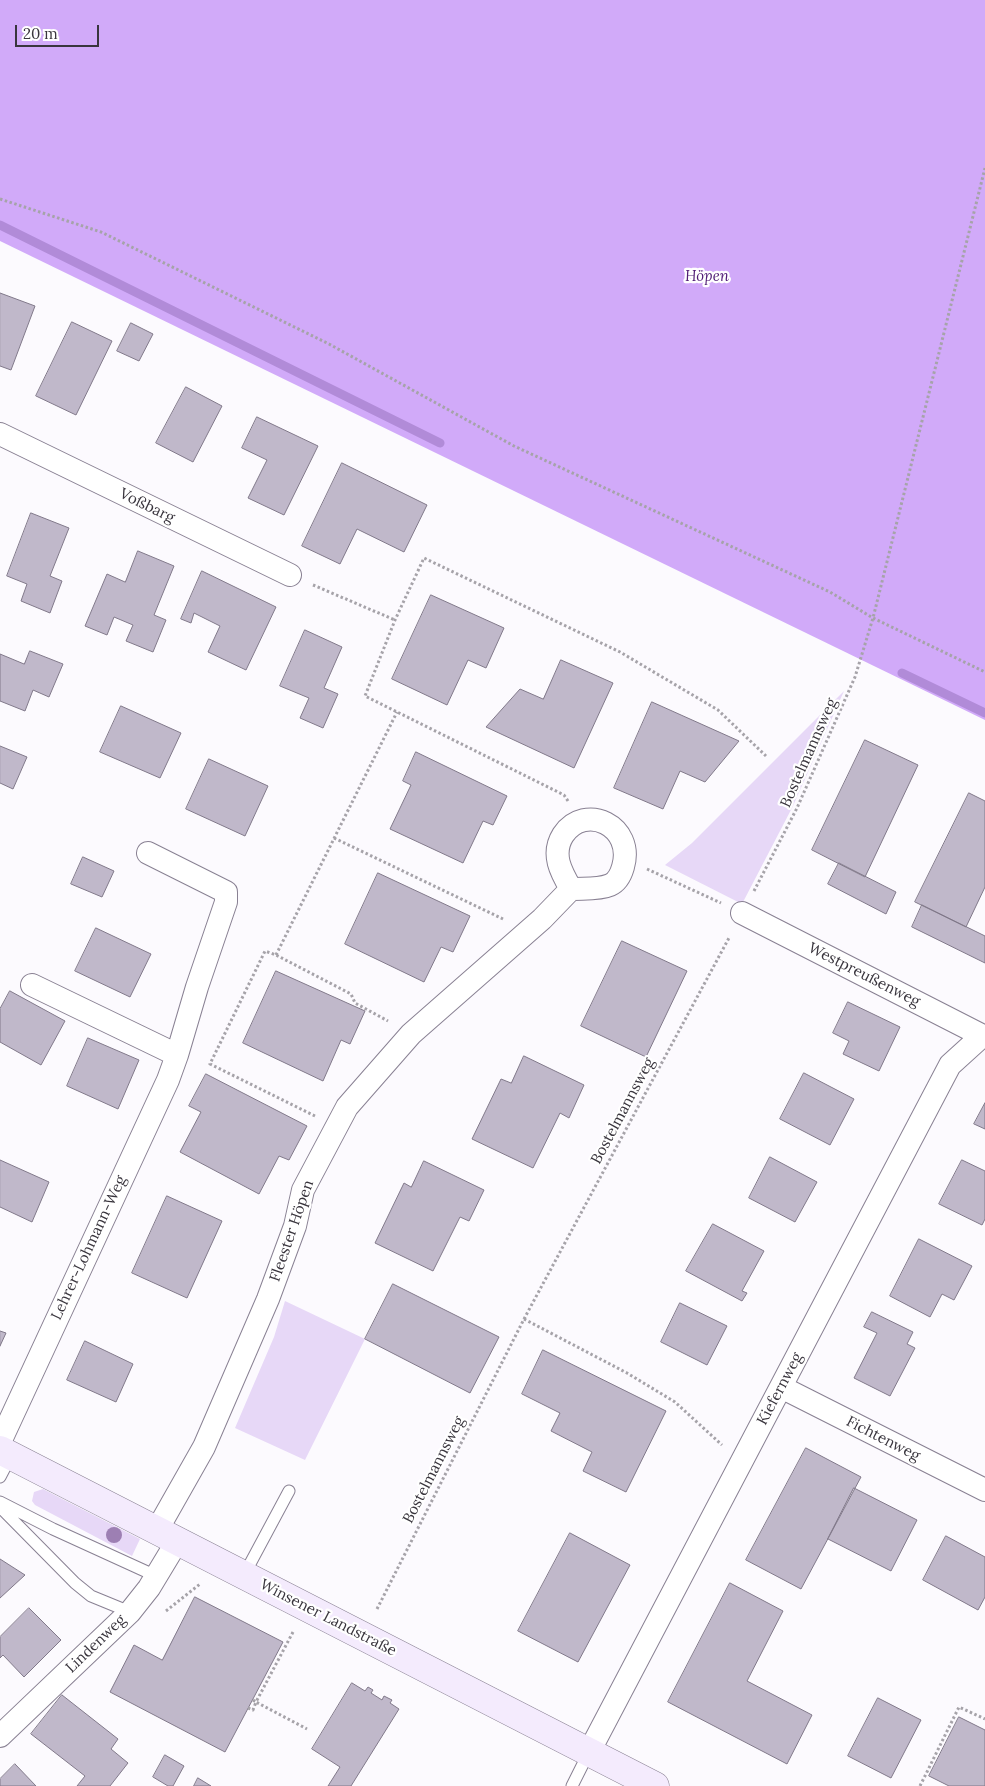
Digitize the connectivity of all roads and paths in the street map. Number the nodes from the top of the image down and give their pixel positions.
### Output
1 (985, 168) edge
2 (0, 199) edge
3 (1, 438) edge
4 (290, 575) joint
5 (872, 618) junction
6 (395, 620) junction
7 (985, 672) edge
8 (397, 712) junction
9 (766, 756) dead end
10 (584, 821) junction
11 (334, 838) junction
12 (148, 853) dead end
13 (626, 860) junction
14 (571, 889) junction
15 (742, 913) junction
16 (528, 931) junction
17 (276, 955) junction
18 (32, 985) dead end
19 (411, 1034) junction
20 (984, 1037) edge
21 (177, 1054) junction
22 (336, 1127) junction
23 (524, 1319) junction
24 (781, 1387) junction
25 (3, 1456) edge
26 (741, 1462) junction
27 (985, 1490) edge
28 (289, 1491) dead end
29 (0, 1502) edge
30 (0, 1507) edge
31 (167, 1535) junction
32 (244, 1575) junction
33 (156, 1576) junction
34 (204, 1582) dead end
35 (135, 1606) junction
36 (376, 1609) dead end
37 (295, 1629) dead end
38 (254, 1701) junction
39 (248, 1708) dead end
40 (985, 1719) edge
41 (307, 1729) dead end
42 (0, 1736) edge
43 (589, 1752) junction
44 (572, 1786) edge
45 (655, 1786) edge
46 (920, 1786) edge

1 - 5 path, Bostelmannsweg
2 - 5 path
3 - 4 street, Voßbarg
4 - 6 path
5 - 7 path
5 - 15 path, Bostelmannsweg
6 - 8 path
6 - 9 path
8 - 10 path
8 - 11 path
10 - 13 street
10 - 14 street
11 - 16 path
11 - 17 path
12 - 21 street, Lehrer-Lohmann-Weg
13 - 14 street
13 - 15 path
14 - 16 street, Fleester Höpen
15 - 20 street, Westpreußenweg
15 - 23 path, Bostelmannsweg
16 - 19 street, Fleester Höpen
17 - 19 path
17 - 22 path
18 - 21 street
19 - 22 street, Fleester Höpen
20 - 24 street, Kiefernweg
21 - 25 street, Lehrer-Lohmann-Weg
22 - 31 street, Fleester Höpen
23 - 26 path
23 - 36 path, Bostelmannsweg
24 - 26 street, Kiefernweg
24 - 27 street, Fichtenweg
25 - 31 street, Winsener Landstraße
26 - 43 street, Kiefernweg
28 - 32 lane
29 - 33 lane
30 - 35 lane
31 - 32 street, Winsener Landstraße
31 - 33 street, Lindenweg
32 - 43 street, Winsener Landstraße
33 - 35 street, Lindenweg
34 - 35 path
35 - 42 street, Lindenweg
37 - 38 path
38 - 39 path
38 - 41 path
40 - 46 path
43 - 44 lane
43 - 45 street, Winsener Landstraße

